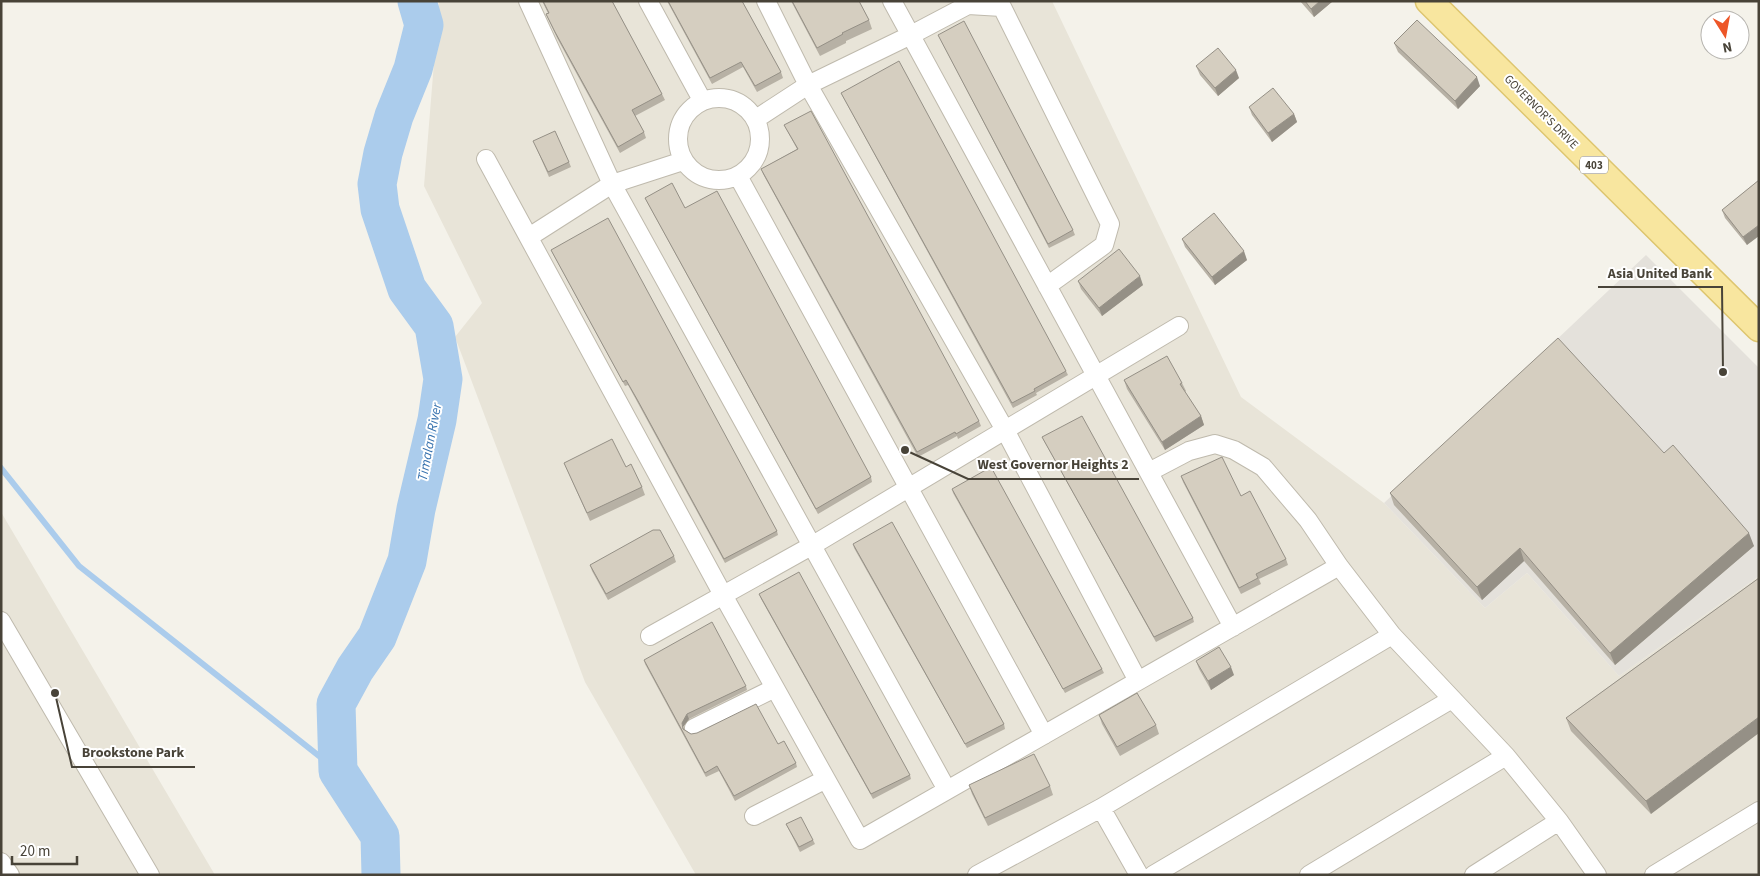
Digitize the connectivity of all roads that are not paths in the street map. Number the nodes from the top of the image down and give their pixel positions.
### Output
1 (528, 1) edge
2 (648, 1) edge
3 (766, 1) edge
4 (892, 1) edge
5 (1429, 1) edge
6 (911, 36) junction
7 (808, 85) junction
8 (702, 100) junction
9 (756, 119) junction
10 (486, 159) dead end
11 (683, 161) junction
12 (738, 176) junction
13 (612, 184) junction
14 (529, 237) junction
15 (1048, 286) junction
16 (1179, 326) dead end
17 (1759, 328) edge
18 (1096, 375) junction
19 (1005, 430) junction
20 (1149, 472) junction
21 (909, 488) junction
22 (813, 545) junction
23 (1339, 566) junction
24 (723, 595) junction
25 (1, 621) edge
26 (1234, 627) junction
27 (1392, 635) junction
28 (650, 636) dead end
29 (1138, 681) junction
30 (775, 688) junction
31 (1452, 699) junction
32 (694, 728) dead end
33 (1044, 735) junction
34 (1506, 756) junction
35 (826, 779) junction
36 (947, 790) junction
37 (1101, 808) junction
38 (1759, 811) edge
39 (754, 816) dead end
40 (1559, 821) junction
41 (1, 862) edge
42 (10, 875) edge
43 (150, 875) edge
44 (977, 875) edge
45 (1139, 875) edge
46 (1154, 875) edge
47 (1309, 875) edge
48 (1474, 875) edge
49 (1597, 875) edge
50 (1654, 875) edge

1 - 13 street
2 - 8 street
3 - 7 street
4 - 6 street
5 - 17 main road, GOVERNOR'S DRIVE / 403
6 - 7 street
6 - 15 street
6 - 15 street
7 - 9 street
7 - 19 street
8 - 9 street
8 - 11 street
9 - 12 street
10 - 14 street
11 - 12 street
11 - 13 street
12 - 21 street
13 - 14 street
13 - 22 street
14 - 24 street
15 - 18 street
16 - 18 street
18 - 19 street
18 - 20 street
19 - 21 street
19 - 29 street
20 - 23 street
20 - 26 street
21 - 22 street
21 - 33 street
22 - 24 street
22 - 36 street
23 - 26 street
23 - 27 street
24 - 28 street
24 - 30 street
25 - 43 street
26 - 29 street
27 - 31 street
27 - 37 street
29 - 33 street
30 - 32 street
30 - 35 street
31 - 34 street
31 - 46 street
33 - 36 street
34 - 40 street
34 - 47 street
35 - 36 street
35 - 39 street
37 - 44 street
37 - 45 street
38 - 50 street
40 - 48 street
40 - 49 street
41 - 42 street

